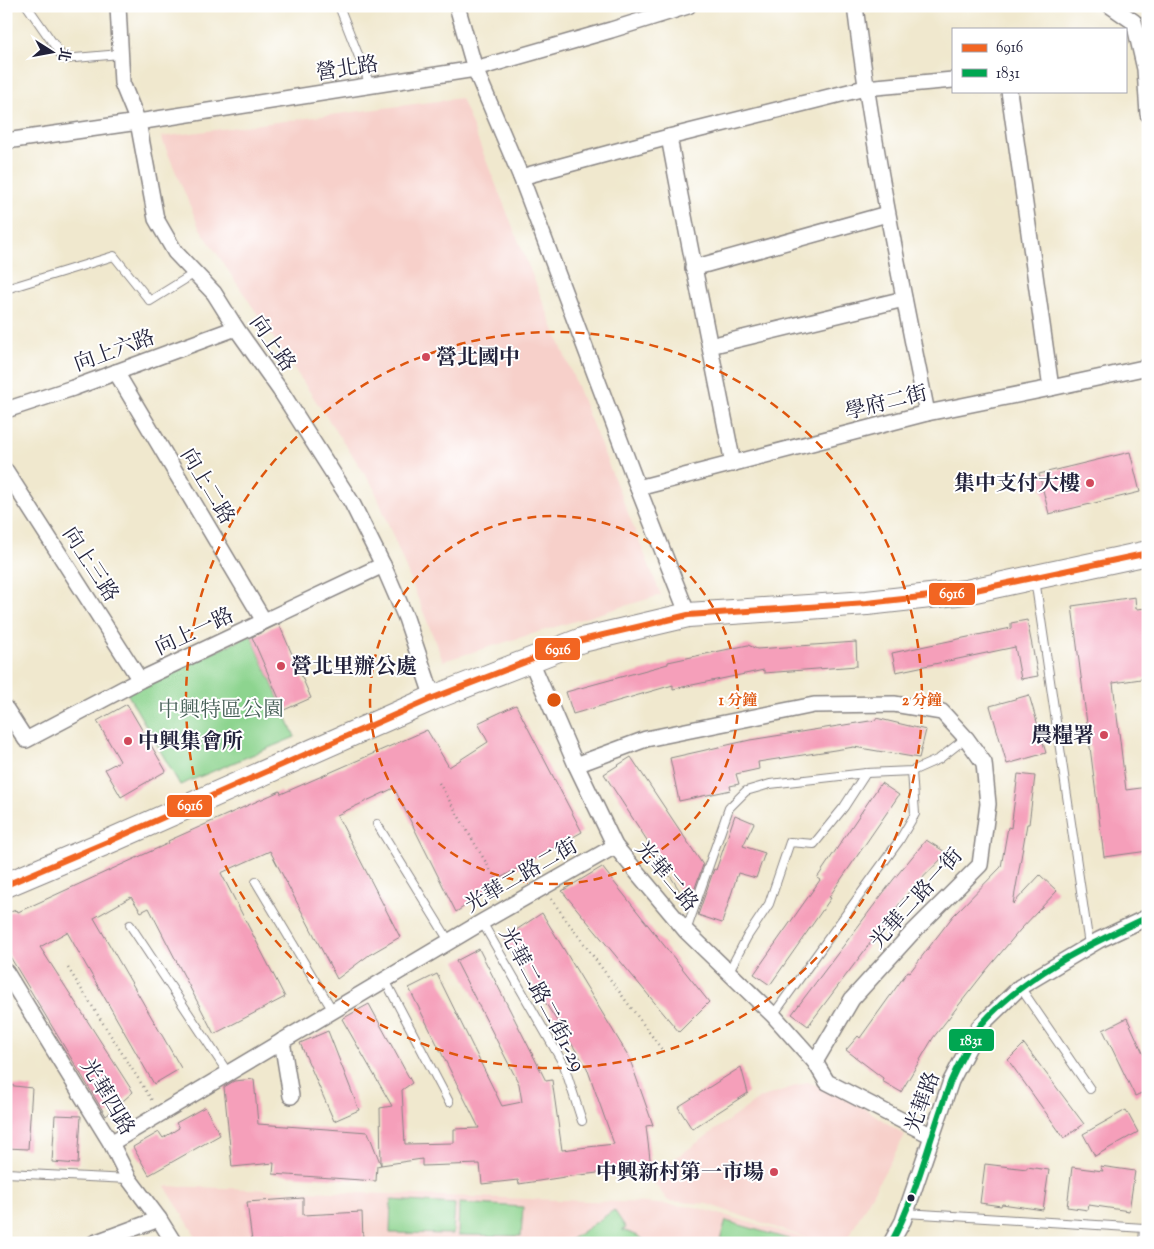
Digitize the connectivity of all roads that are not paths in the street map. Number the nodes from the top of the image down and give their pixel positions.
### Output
1 (27, 6) edge
2 (118, 6) edge
3 (339, 6) edge
4 (457, 6) edge
5 (688, 6) edge
6 (855, 6) edge
7 (1111, 6) edge
8 (657, 11) edge
9 (1141, 22) edge
10 (120, 54) junction
11 (474, 69) junction
12 (952, 80) edge
13 (370, 85) junction
14 (865, 88) junction
15 (1009, 92) edge
16 (1148, 114) edge
17 (138, 122) junction
18 (669, 137) junction
19 (6, 141) edge
20 (521, 178) junction
21 (887, 214) junction
22 (693, 268) junction
23 (195, 273) junction
24 (6, 289) edge
25 (904, 299) junction
26 (236, 328) junction
27 (710, 346) junction
28 (1148, 367) edge
29 (116, 372) junction
30 (1051, 388) junction
31 (6, 410) edge
32 (927, 413) junction
33 (733, 464) junction
34 (6, 471) edge
35 (638, 488) junction
36 (1148, 553) edge
37 (384, 565) junction
38 (1035, 577) junction
39 (688, 615) junction
40 (264, 622) junction
41 (531, 661) junction
42 (140, 680) junction
43 (433, 698) junction
44 (6, 709) edge
45 (966, 738) junction
46 (576, 765) junction
47 (912, 771) junction
48 (866, 773) junction
49 (377, 824) dead end
50 (615, 846) junction
51 (256, 882) dead end
52 (6, 885) edge
53 (1148, 916) edge
54 (482, 922) junction
55 (130, 925) dead end
56 (686, 931) junction
57 (449, 941) junction
58 (1089, 945) junction
59 (6, 972) edge
60 (728, 973) junction
61 (385, 980) junction
62 (1020, 987) junction
63 (333, 1011) junction
64 (773, 1014) junction
65 (282, 1041) junction
66 (815, 1062) junction
67 (228, 1073) junction
68 (1090, 1089) dead end
69 (291, 1096) dead end
70 (448, 1102) dead end
71 (582, 1121) dead end
72 (932, 1136) junction
73 (111, 1142) junction
74 (6, 1173) edge
75 (129, 1179) junction
76 (906, 1213) junction
77 (159, 1219) junction
78 (94, 1243) edge
79 (174, 1243) edge
80 (891, 1243) edge
81 (1142, 1243) edge

1 - 10 lane
2 - 10 street, 向上路
3 - 13 lane
4 - 11 street
5 - 8 street, 營北路
6 - 14 street
7 - 9 street
8 - 11 street, 營北路
9 - 16 street
10 - 17 street, 向上路
11 - 13 street, 營北路
11 - 20 street
12 - 14 street
13 - 17 street, 營北路
14 - 18 street
14 - 21 street
15 - 30 street
17 - 19 street, 營北路
17 - 23 street, 向上路
18 - 20 street
18 - 22 street
20 - 35 street
21 - 22 street
21 - 25 street
22 - 27 street
23 - 24 lane
23 - 26 street, 向上路
25 - 27 street
25 - 32 street
26 - 29 street, 向上六路
26 - 37 street, 向上路
27 - 33 street
28 - 30 street, 學府二街
29 - 31 street, 向上六路
29 - 40 street, 向上二路
30 - 32 street, 學府二街
32 - 33 street, 學府二街
33 - 35 street, 學府二街
34 - 42 street, 向上三路
35 - 39 street
36 - 38 main road
37 - 40 street, 向上一路
37 - 43 street, 向上路
38 - 39 main road
38 - 58 lane
39 - 41 main road
40 - 42 street, 向上一路
41 - 43 main road
41 - 46 street, 光華二路
42 - 44 street, 向上一路
43 - 52 main road
45 - 46 street, 光華二路一街
45 - 47 lane
45 - 66 street, 光華二路一街
46 - 50 street, 光華二路
47 - 48 lane
47 - 64 lane
48 - 56 lane
48 - 60 lane
49 - 57 lane
50 - 54 street, 光華二路二街
50 - 56 street, 光華二路
51 - 63 lane
53 - 58 street, 光華路
54 - 57 street, 光華二路二街
54 - 71 lane, 光華二路二街1-29
55 - 67 lane
56 - 60 street, 光華二路
57 - 61 street, 光華二路二街
58 - 62 street, 光華路
59 - 73 street, 光華四路
60 - 64 street, 光華二路
61 - 63 street, 光華二路二街
61 - 70 lane
62 - 68 lane
62 - 72 street, 光華路
63 - 65 street, 光華二路二街
64 - 66 street, 光華二路
65 - 67 street, 光華二路二街
65 - 69 street
66 - 72 street, 光華二路
67 - 73 street, 光華二路二街
72 - 76 street, 光華路
73 - 75 street, 光華四路
74 - 75 lane
75 - 77 street, 光華四路
76 - 80 street, 光華路
76 - 81 lane
77 - 78 street
77 - 79 street, 光華四路

